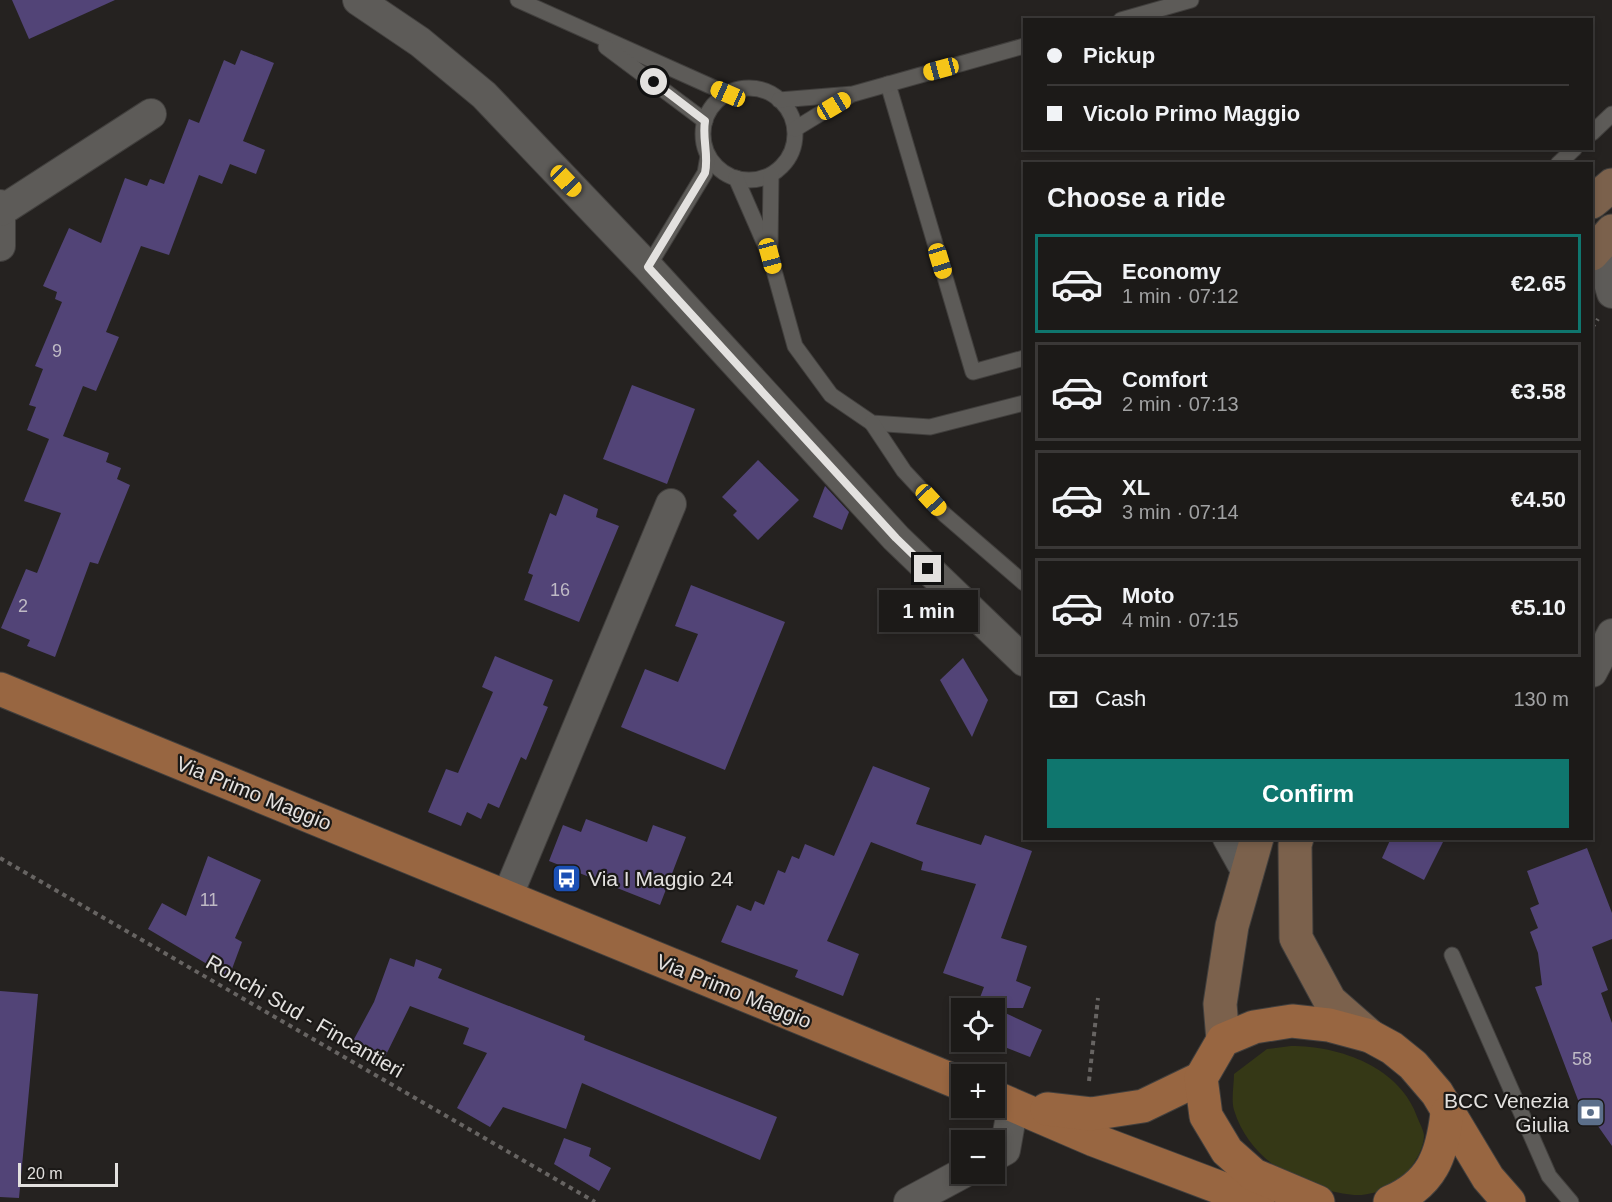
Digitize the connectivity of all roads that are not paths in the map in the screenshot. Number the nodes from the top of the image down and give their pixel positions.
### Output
1 (358, 0) edge
2 (518, 0) edge
3 (1191, 0) edge
4 (1128, 18) edge
5 (584, 31) junction
6 (1023, 46) edge
7 (888, 84) junction
8 (728, 94) junction
9 (853, 94) junction
10 (779, 100) junction
11 (151, 114) dead end
12 (1612, 114) edge
13 (705, 121) junction
14 (795, 129) junction
15 (1593, 132) edge
16 (1573, 150) edge
17 (708, 156) junction
18 (1560, 162) edge
19 (771, 174) junction
20 (736, 178) junction
21 (1612, 185) edge
22 (1593, 201) edge
23 (1, 208) edge
24 (1600, 244) edge
25 (0, 246) edge
26 (770, 256) junction
27 (648, 267) junction
28 (1612, 293) edge
29 (1023, 358) edge
30 (1023, 403) edge
31 (872, 423) junction
32 (671, 504) dead end
33 (1023, 582) edge
34 (1612, 634) edge
35 (1023, 660) edge
36 (1593, 670) edge
37 (0, 689) edge
38 (1229, 840) edge
39 (1256, 840) edge
40 (1296, 840) edge
41 (1248, 874) junction
42 (507, 897) junction
43 (1452, 955) dead end
44 (1370, 1036) junction
45 (1223, 1040) junction
46 (1201, 1078) junction
47 (951, 1079) edge
48 (1005, 1101) edge
49 (1447, 1113) junction
50 (1086, 1127) junction
51 (951, 1179) edge
52 (1256, 1188) edge
53 (909, 1202) edge
54 (1318, 1202) edge
55 (1390, 1202) edge
56 (1509, 1202) edge
57 (1571, 1202) edge

1 - 27 street
2 - 5 lane
3 - 4 lane
5 - 8 lane
5 - 13 lane
6 - 7 lane
7 - 9 lane
7 - 29 lane
8 - 10 lane
8 - 13 lane
9 - 10 lane
9 - 14 lane
10 - 14 lane
11 - 23 street
12 - 15 lane
13 - 17 lane
14 - 19 lane
16 - 18 lane
17 - 20 lane
17 - 27 lane
19 - 20 lane
19 - 26 lane
20 - 26 lane
21 - 22 main road
23 - 25 street
24 - 28 street
26 - 31 lane
27 - 35 street
30 - 31 lane
31 - 33 lane
32 - 42 street
34 - 36 street
37 - 42 main road, Via Primo Maggio
38 - 41 street
39 - 41 main road
40 - 44 main road
41 - 45 main road
42 - 47 main road, Via Primo Maggio
43 - 57 lane
44 - 45 main road
44 - 49 main road
45 - 46 main road
46 - 50 main road
46 - 52 main road
48 - 50 main road
49 - 55 main road
49 - 56 main road
50 - 52 main road
51 - 53 street
52 - 54 main road

